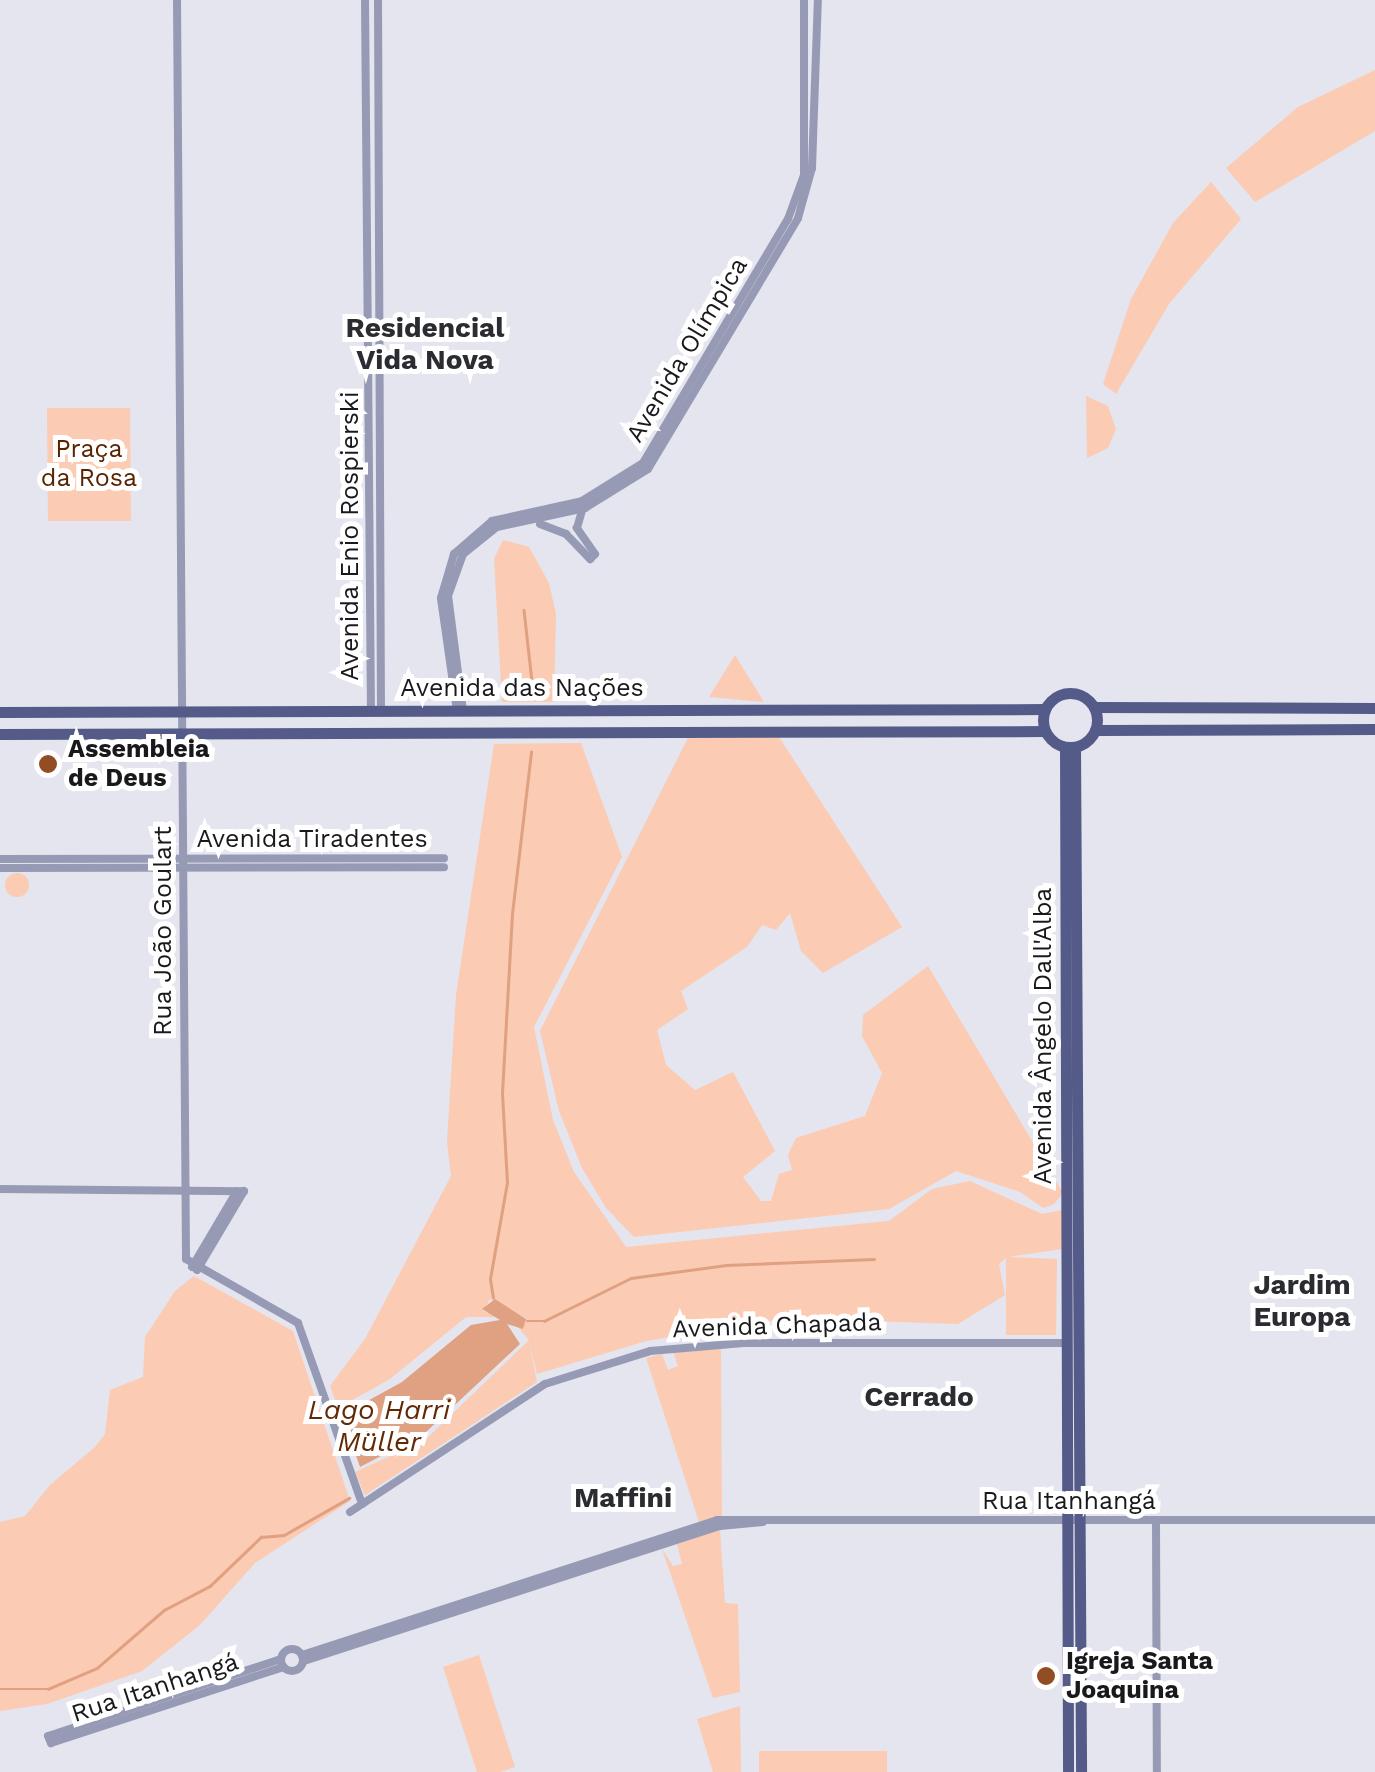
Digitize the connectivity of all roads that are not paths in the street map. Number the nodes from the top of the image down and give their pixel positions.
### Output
1 (177, 0) edge
2 (366, 0) edge
3 (378, 0) edge
4 (804, 4) edge
5 (817, 4) edge
6 (585, 508) junction
7 (536, 522) junction
8 (1094, 708) junction
9 (1375, 708) edge
10 (1044, 709) junction
11 (348, 711) junction
12 (376, 711) junction
13 (405, 711) junction
14 (460, 711) junction
15 (0, 712) edge
16 (28, 712) junction
17 (182, 712) junction
18 (1375, 729) edge
19 (1095, 730) junction
20 (1044, 731) junction
21 (183, 733) junction
22 (348, 733) junction
23 (405, 733) junction
24 (0, 734) edge
25 (25, 734) junction
26 (1070, 747) junction
27 (0, 859) edge
28 (444, 862) dead end
29 (182, 863) junction
30 (0, 868) edge
31 (184, 1189) junction
32 (0, 1190) edge
33 (195, 1269) junction
34 (1073, 1343) junction
35 (363, 1500) junction
36 (350, 1512) dead end
37 (1375, 1520) edge
38 (1073, 1521) junction
39 (1156, 1521) junction
40 (303, 1658) junction
41 (282, 1663) junction
42 (1074, 1699) junction
43 (1068, 1772) edge
44 (1080, 1772) edge
45 (1157, 1772) edge

1 - 17 street, Rua João Goulart
2 - 12 street, Avenida Enio Rospierski
3 - 12 street, Avenida Enio Rospierski
4 - 14 street, Avenida Olímpica
5 - 6 street, Avenida Olímpica
6 - 7 street, Avenida Olímpica
6 - 7 street
7 - 14 street, Avenida Olímpica
8 - 9 main road
8 - 10 main road
8 - 19 main road
10 - 14 main road, Avenida das Nações
10 - 20 main road
11 - 12 main road, Avenida das Nações
11 - 17 main road, Avenida das Nações
11 - 22 main road
12 - 13 main road, Avenida das Nações
13 - 14 main road, Avenida das Nações
13 - 23 main road
15 - 16 main road, Avenida das Nações
16 - 17 main road, Avenida das Nações
16 - 25 main road
17 - 21 street, Rua João Goulart
18 - 19 main road
19 - 26 main road
20 - 23 main road, Avenida das Nações
20 - 26 main road
21 - 22 main road, Avenida das Nações
21 - 25 main road, Avenida das Nações
21 - 29 street, Rua João Goulart
22 - 23 main road, Avenida das Nações
24 - 25 main road, Avenida das Nações
26 - 34 main road, Avenida Ângelo Dall'Alba
26 - 34 main road, Avenida Ângelo Dall'Alba
27 - 29 street, Avenida Tiradentes
28 - 29 street, Avenida Tiradentes
29 - 30 street, Avenida Tiradentes
29 - 31 street, Rua João Goulart
31 - 32 street
31 - 33 street, Rua João Goulart
31 - 33 street
33 - 35 street
34 - 35 street, Avenida Chapada
34 - 38 main road
34 - 38 main road
35 - 36 street, Avenida Chapada
37 - 39 street, Rua Itanhangá
38 - 39 street, Rua Itanhangá
38 - 40 street, Rua Itanhangá
38 - 42 main road
39 - 45 street
40 - 41 street
40 - 41 street
41 - 41 street, Rua Itanhangá
42 - 43 main road
42 - 44 main road

